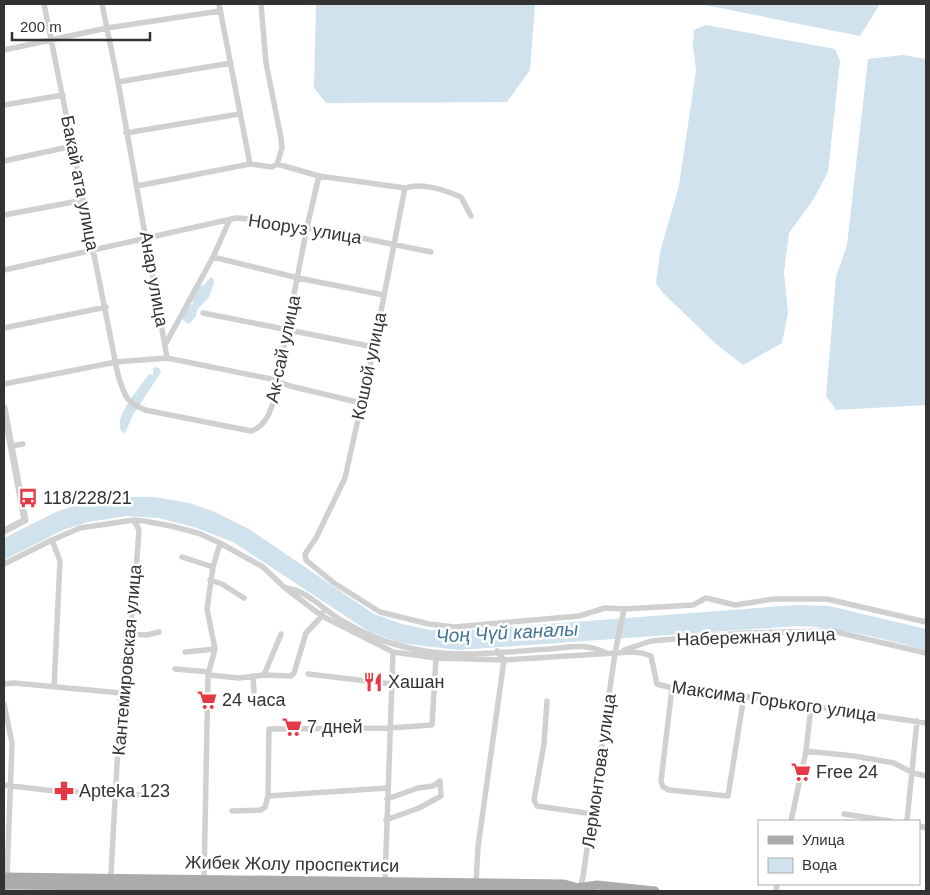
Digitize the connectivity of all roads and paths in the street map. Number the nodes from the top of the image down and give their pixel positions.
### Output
1 (44, 4) edge
2 (102, 4) edge
3 (219, 4) edge
4 (260, 4) edge
5 (220, 11) junction
6 (107, 28) junction
7 (52, 40) junction
8 (4, 50) edge
9 (230, 62) junction
10 (118, 82) junction
11 (63, 95) junction
12 (4, 105) edge
13 (239, 114) junction
14 (126, 133) junction
15 (73, 146) junction
16 (4, 161) edge
17 (250, 164) junction
18 (277, 164) junction
19 (319, 176) junction
20 (137, 186) junction
21 (405, 188) junction
22 (84, 200) junction
23 (4, 215) edge
24 (471, 216) dead end
25 (230, 219) junction
26 (307, 227) junction
27 (147, 239) junction
28 (394, 244) junction
29 (94, 251) junction
30 (431, 252) dead end
31 (213, 257) junction
32 (4, 270) edge
33 (298, 278) junction
34 (384, 295) junction
35 (106, 307) junction
36 (203, 313) dead end
37 (4, 328) edge
38 (287, 330) junction
39 (165, 345) junction
40 (374, 347) junction
41 (167, 358) junction
42 (116, 362) junction
43 (278, 382) junction
44 (4, 384) edge
45 (361, 403) junction
46 (4, 408) edge
47 (23, 444) dead end
48 (11, 446) junction
49 (134, 520) junction
50 (4, 531) edge
51 (52, 540) junction
52 (220, 543) junction
53 (182, 557) dead end
54 (4, 564) edge
55 (212, 566) junction
56 (210, 580) junction
57 (285, 588) junction
58 (244, 598) dead end
59 (320, 605) junction
60 (624, 611) junction
61 (322, 616) junction
62 (926, 622) edge
63 (159, 632) dead end
64 (129, 634) junction
65 (281, 634) dead end
66 (386, 641) junction
67 (215, 649) junction
68 (497, 651) junction
69 (185, 652) dead end
70 (393, 652) junction
71 (615, 653) junction
72 (926, 653) edge
73 (608, 654) junction
74 (436, 658) junction
75 (504, 660) junction
76 (175, 669) dead end
77 (209, 674) junction
78 (308, 674) dead end
79 (264, 675) junction
80 (253, 676) junction
81 (4, 684) edge
82 (392, 684) junction
83 (54, 687) junction
84 (672, 688) junction
85 (254, 692) dead end
86 (121, 693) junction
87 (744, 696) junction
88 (547, 701) dead end
89 (4, 704) edge
90 (811, 706) junction
91 (917, 722) junction
92 (926, 723) edge
93 (390, 728) junction
94 (806, 751) junction
95 (912, 773) junction
96 (926, 776) edge
97 (4, 785) edge
98 (11, 785) junction
99 (387, 788) junction
100 (97, 793) dead end
101 (116, 794) junction
102 (160, 796) dead end
103 (268, 796) junction
104 (387, 799) junction
105 (232, 811) dead end
106 (593, 814) junction
107 (844, 814) dead end
108 (386, 820) junction
109 (791, 820) edge
110 (883, 820) edge
111 (907, 820) edge
112 (5, 881) edge
113 (110, 885) edge
114 (203, 886) edge
115 (292, 886) edge
116 (384, 887) edge
117 (476, 888) edge
118 (580, 888) junction
119 (4, 891) edge
120 (654, 891) edge

1 - 7 street, Бакай ата улица
2 - 6 street, Анар улица
3 - 5 street
4 - 18 street
5 - 6 street
5 - 9 street
6 - 7 street
6 - 10 street, Анар улица
7 - 8 street
7 - 11 street, Бакай ата улица
9 - 10 street
9 - 13 street
10 - 14 street, Анар улица
11 - 12 street
11 - 15 street, Бакай ата улица
13 - 14 street
13 - 17 street
14 - 20 street, Анар улица
15 - 16 street
15 - 22 street, Бакай ата улица
17 - 18 street
17 - 20 street
18 - 19 street
19 - 21 street
19 - 26 street, Ак-сай улица
20 - 27 street, Анар улица
21 - 24 street
21 - 28 street, Кошой улица
22 - 23 street
22 - 29 street, Бакай ата улица
25 - 26 street, Нооруз улица
25 - 27 street, Нооруз улица
25 - 31 street
26 - 28 street, Нооруз улица
26 - 33 street, Ак-сай улица
27 - 29 street, Нооруз улица
27 - 39 street, Анар улица
28 - 30 street, Нооруз улица
28 - 34 street, Кошой улица
29 - 32 street, Нооруз улица
29 - 35 street, Бакай ата улица
31 - 33 street
31 - 39 street
33 - 34 street
33 - 38 street, Ак-сай улица
34 - 40 street, Кошой улица
35 - 37 street
35 - 42 street, Бакай ата улица
36 - 38 street
38 - 40 street
38 - 43 street, Ак-сай улица
39 - 41 street, Анар улица
40 - 45 street, Кошой улица
41 - 42 street
41 - 43 street
42 - 43 street, Ак-сай улица
42 - 44 street
43 - 45 street
45 - 60 street, Кошой улица
46 - 48 street
47 - 48 street
48 - 50 street
49 - 51 street
49 - 52 street
49 - 64 street, Кантемировская улица
51 - 54 street
51 - 83 street
52 - 55 street
52 - 57 street
53 - 55 street
55 - 56 street
56 - 58 street
56 - 67 street
57 - 59 street
57 - 61 street
59 - 61 street
59 - 66 street
60 - 62 street
60 - 71 street, Лермонтова улица
61 - 70 street
61 - 79 street
63 - 64 street
64 - 86 street, Кантемировская улица
65 - 79 street
66 - 68 street
66 - 70 street
67 - 69 street
67 - 77 street
68 - 73 street
68 - 75 street
70 - 74 street
70 - 82 street
71 - 72 street, Набережная улица
71 - 73 street
71 - 84 street, Максима Горького улица
71 - 106 street, Лермонтова улица
73 - 75 street
74 - 75 street
74 - 93 street
75 - 117 street
76 - 77 street
77 - 80 street
77 - 114 street
78 - 82 street
79 - 80 street
80 - 85 street
81 - 83 street
82 - 93 street
83 - 86 street
84 - 87 street, Максима Горького улица
84 - 87 street
86 - 101 street, Кантемировская улица
87 - 90 street, Максима Горького улица
88 - 106 street
89 - 98 street
90 - 91 street, Максима Горького улица
90 - 94 street
91 - 92 street, Максима Горького улица
91 - 95 street
93 - 99 street
93 - 103 street
94 - 95 street
94 - 109 street
95 - 96 street
95 - 111 street
97 - 98 street
98 - 100 street
98 - 112 street
99 - 103 street
99 - 104 street
101 - 102 street
101 - 113 street, Кантемировская улица
103 - 105 street
104 - 108 street
104 - 108 street
106 - 118 street, Лермонтова улица
107 - 110 street
108 - 116 street
112 - 113 main road, Жибек Жолу проспектиси
112 - 119 street
113 - 114 main road, Жибек Жолу проспектиси
114 - 115 main road, Жибек Жолу проспектиси
115 - 116 main road, Жибек Жолу проспектиси
116 - 117 main road, Жибек Жолу проспектиси
117 - 118 main road, Жибек Жолу проспектиси
118 - 120 main road, Жибек Жолу проспектиси

